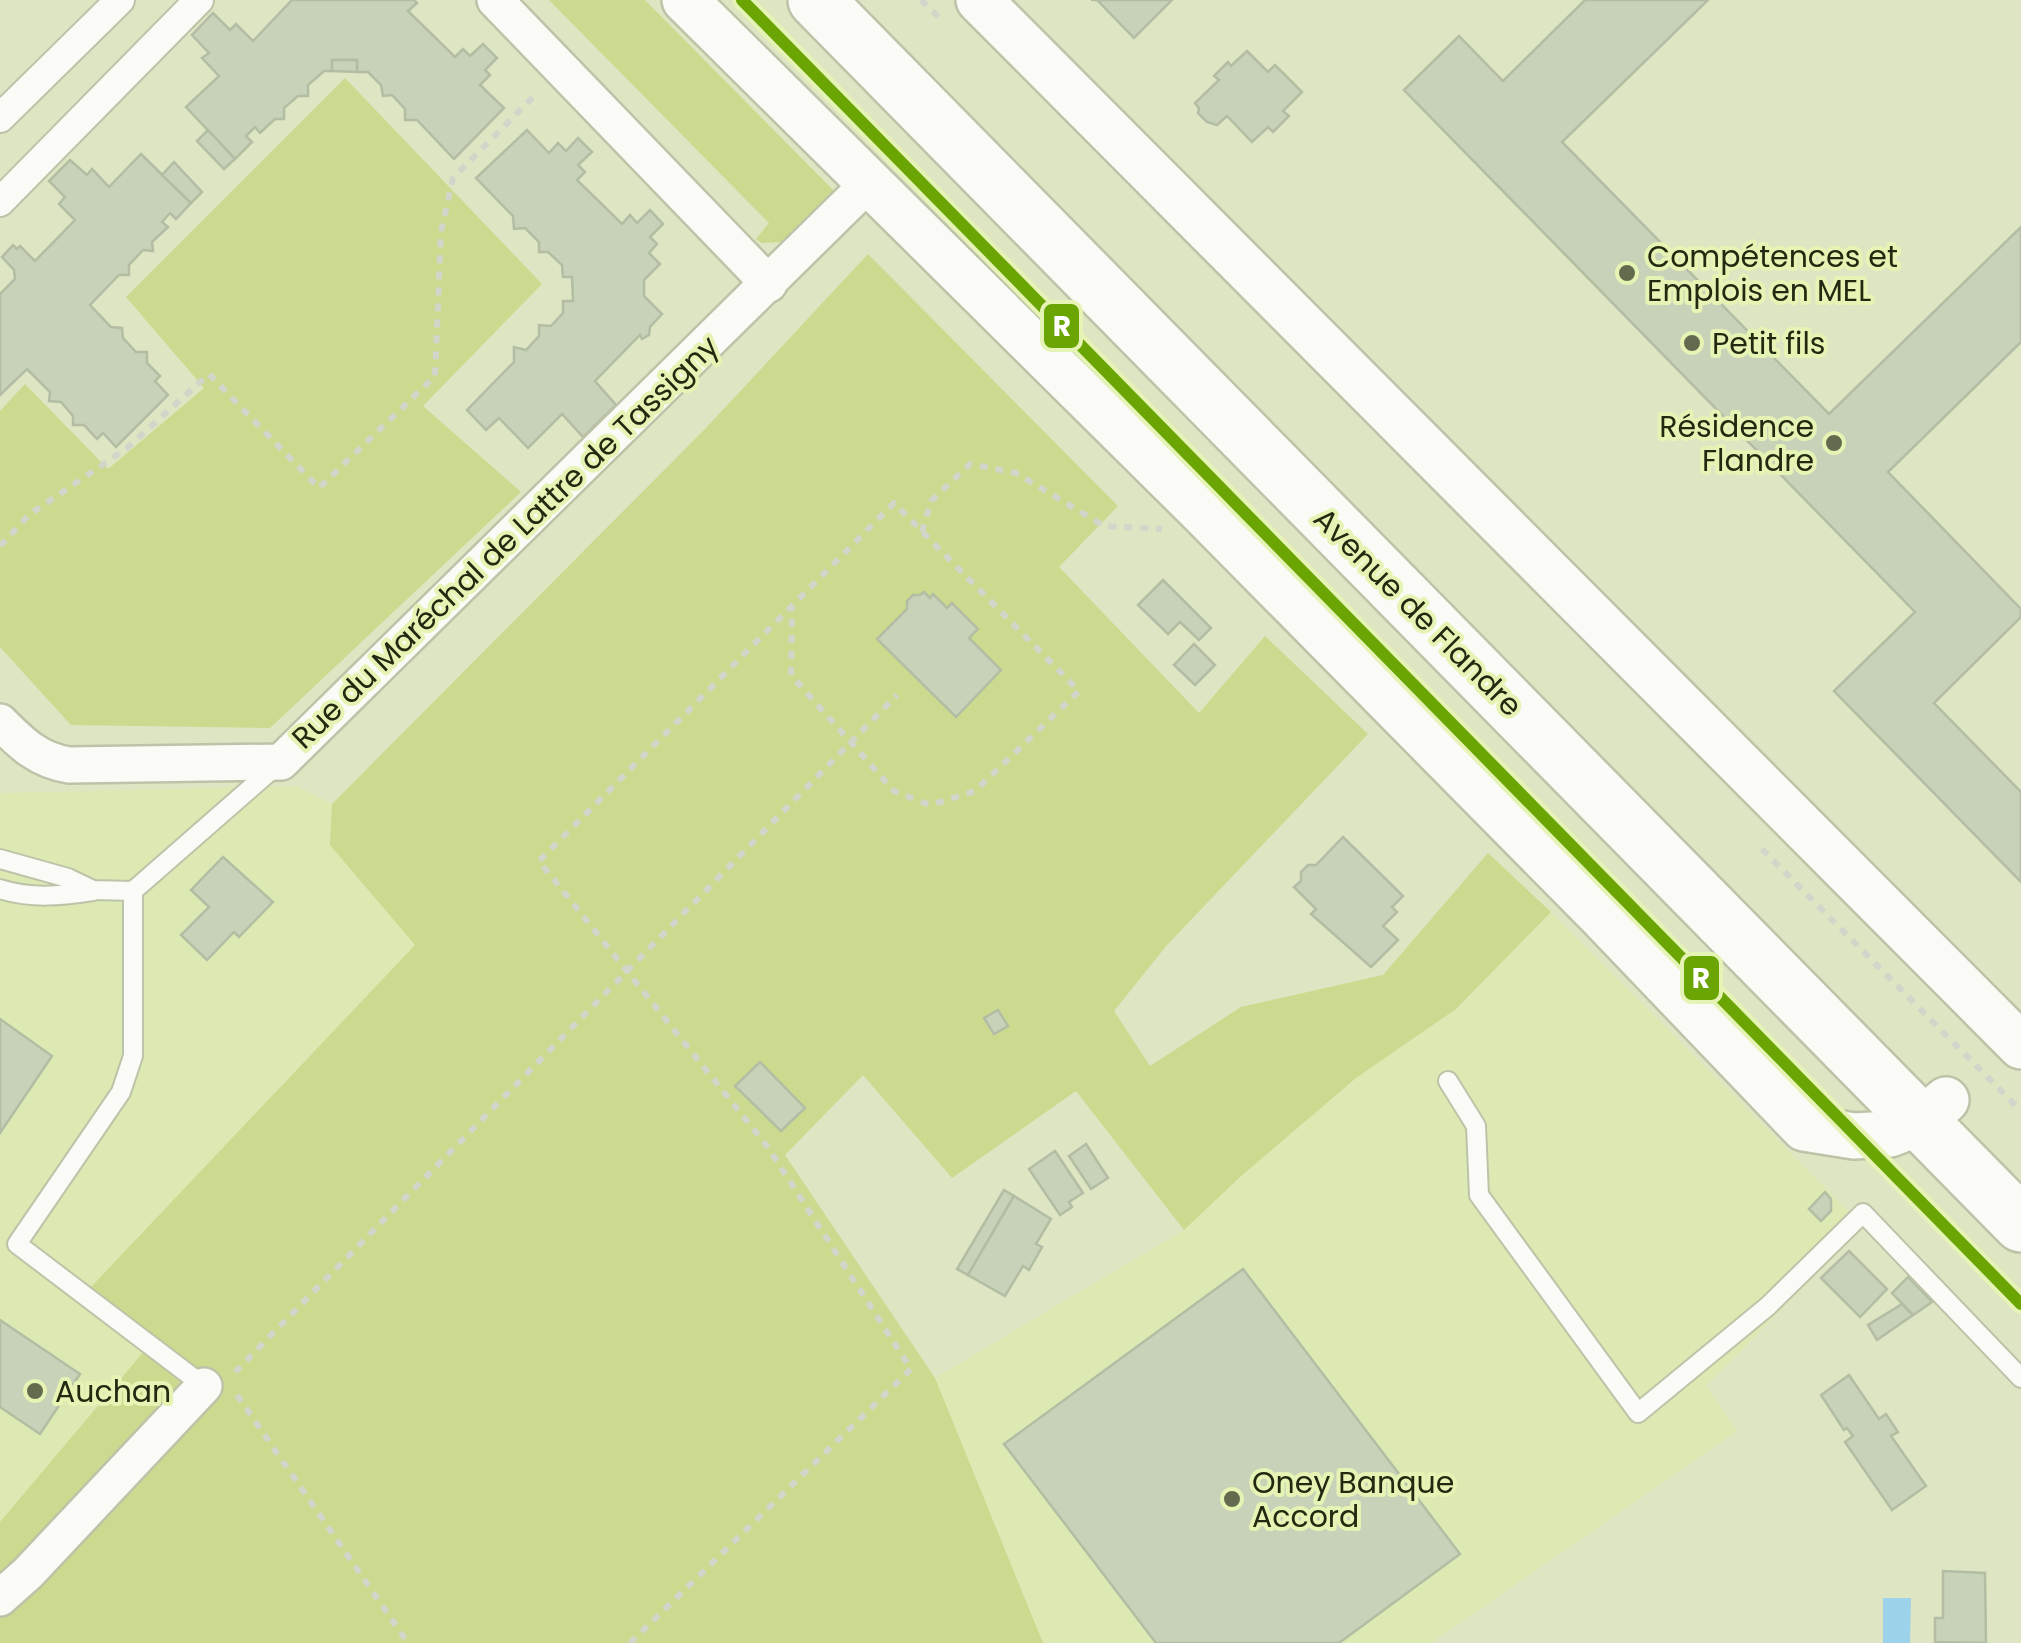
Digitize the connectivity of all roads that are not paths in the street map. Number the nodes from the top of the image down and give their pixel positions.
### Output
1 (120, 0) edge
2 (198, 0) edge
3 (495, 0) edge
4 (685, 0) edge
5 (816, 0) edge
6 (863, 0) edge
7 (979, 0) edge
8 (0, 118) edge
9 (869, 183) junction
10 (0, 202) edge
11 (769, 284) junction
12 (0, 722) edge
13 (280, 762) junction
14 (0, 859) edge
15 (0, 888) edge
16 (94, 890) junction
17 (133, 892) junction
18 (2021, 1046) edge
19 (1448, 1081) dead end
20 (1933, 1111) junction
21 (2021, 1172) edge
22 (2021, 1224) edge
23 (2021, 1378) edge
24 (204, 1386) joint
25 (0, 1598) edge

1 - 8 street
2 - 10 street
3 - 11 street
4 - 9 street
5 - 20 main road, Avenue de Flandre
6 - 20 main road, Avenue de Flandre
7 - 18 street
9 - 11 street, Rue du Maréchal de Lattre de Tassigny
9 - 20 street
11 - 13 street, Rue du Maréchal de Lattre de Tassigny
12 - 13 street, Rue du Maréchal de Lattre de Tassigny
13 - 17 lane
14 - 16 lane
15 - 16 lane
16 - 17 lane
17 - 24 lane
19 - 23 lane
20 - 21 main road, Avenue de Flandre
20 - 22 main road, Avenue de Flandre
24 - 25 street

